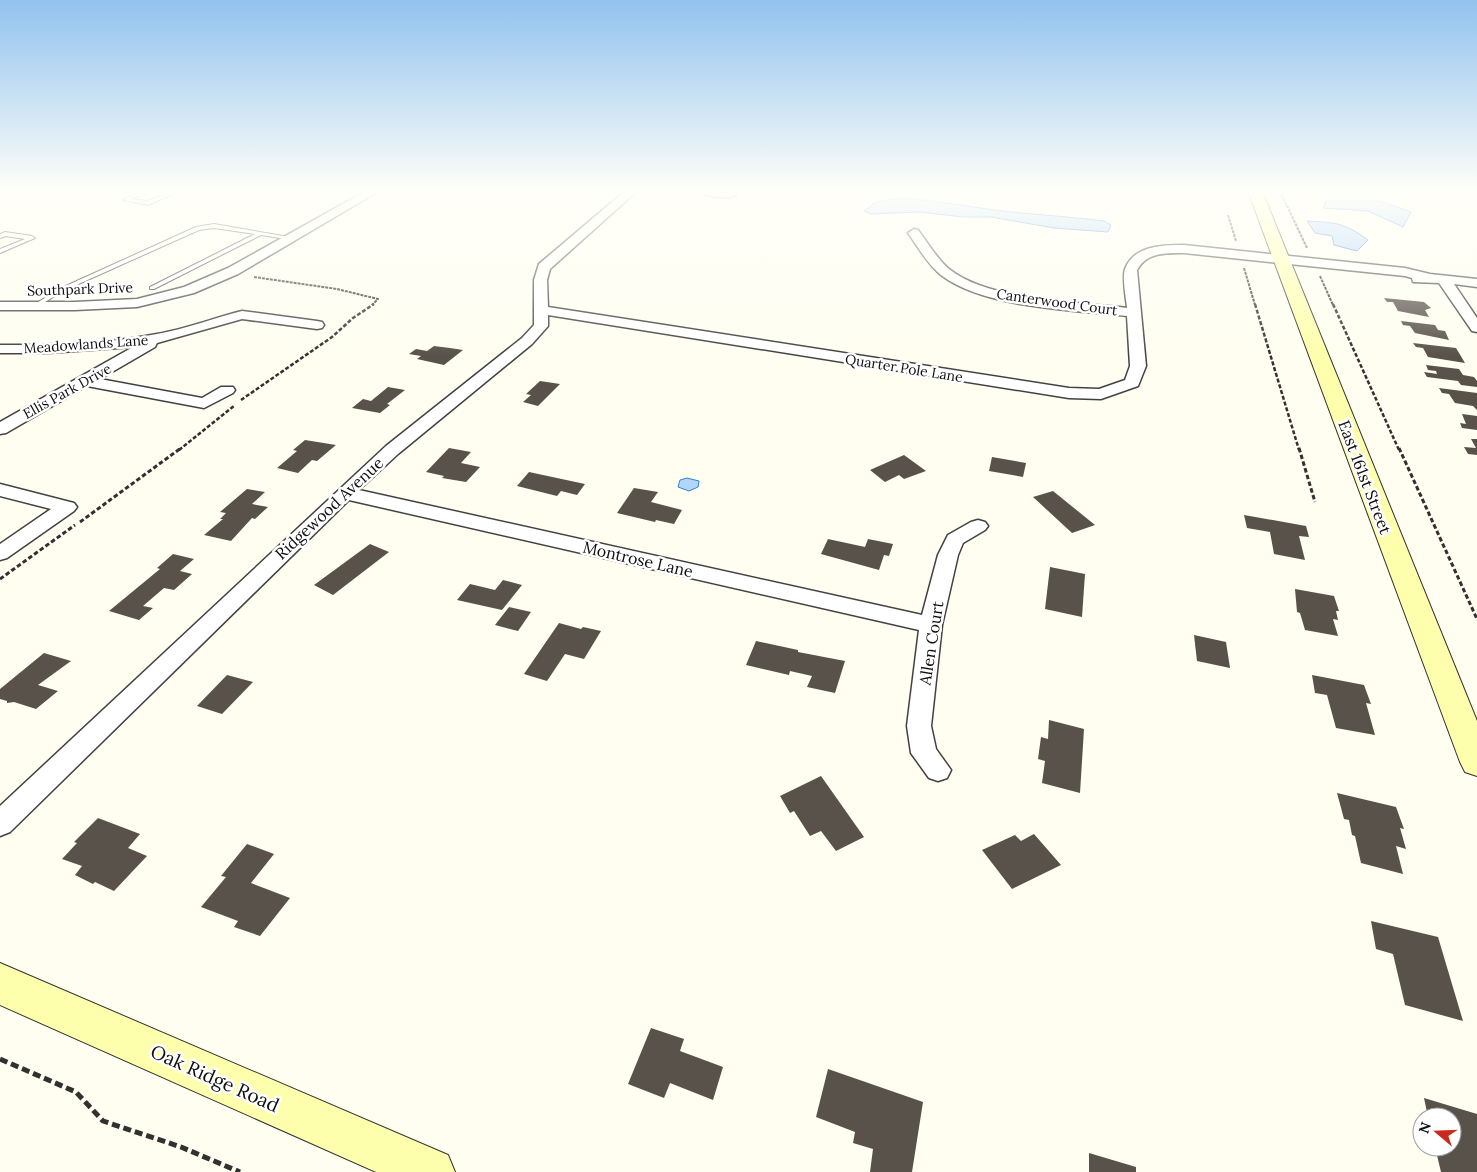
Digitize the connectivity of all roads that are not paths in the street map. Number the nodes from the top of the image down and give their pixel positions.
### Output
1 (13, 246) edge
2 (159, 246) edge
3 (236, 246) edge
4 (278, 246) edge
5 (569, 246) edge
6 (924, 246) edge
7 (1276, 246) edge
8 (0, 251) edge
9 (1282, 262) junction
10 (1444, 280) junction
11 (1477, 283) edge
12 (152, 288) dead end
13 (0, 306) edge
14 (35, 306) junction
15 (542, 310) junction
16 (1134, 313) junction
17 (317, 326) dead end
18 (1477, 328) edge
19 (161, 338) junction
20 (0, 349) edge
21 (85, 381) junction
22 (227, 390) dead end
23 (1, 427) edge
24 (0, 490) edge
25 (345, 493) junction
26 (978, 526) dead end
27 (0, 553) edge
28 (931, 625) junction
29 (1477, 762) edge
30 (938, 770) dead end
31 (0, 824) edge
32 (0, 984) edge
33 (431, 1172) edge

1 - 8 lane
2 - 14 lane
3 - 12 lane
4 - 14 street, Southpark Drive
5 - 15 street, Ridgewood Avenue
6 - 16 street, Canterwood Court
7 - 9 street, East 161st Street
9 - 10 street, Quarter Pole Lane
9 - 16 street, Quarter Pole Lane
9 - 29 street, East 161st Street
10 - 11 street, Quarter Pole Lane
10 - 18 street
13 - 14 street, Southpark Drive
15 - 16 street, Quarter Pole Lane
15 - 25 street, Ridgewood Avenue
17 - 19 street, Meadowlands Lane
19 - 20 street, Meadowlands Lane
19 - 21 street, Ellis Park Drive
21 - 22 street
21 - 23 street, Ellis Park Drive
24 - 27 street
25 - 28 street, Montrose Lane
25 - 31 street, Ridgewood Avenue
26 - 28 street, Allen Court
28 - 30 street, Allen Court
32 - 33 street, Oak Ridge Road

